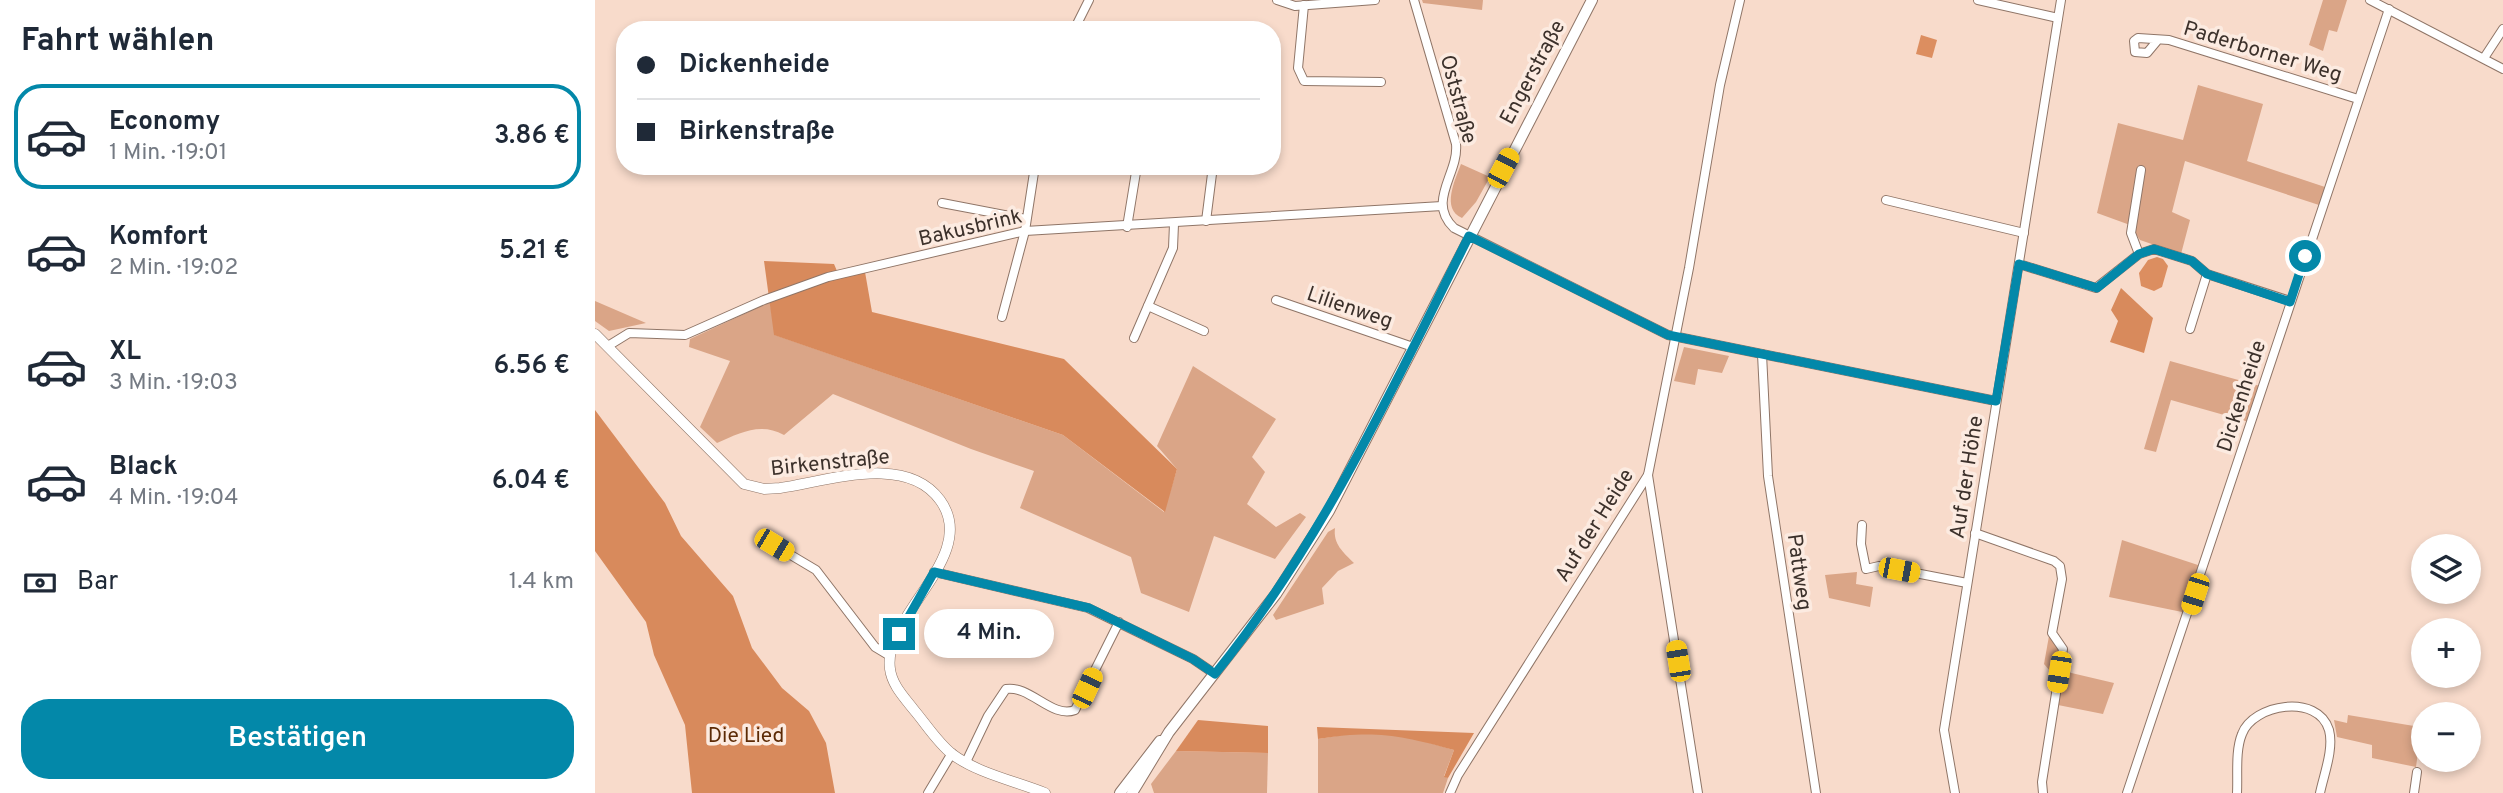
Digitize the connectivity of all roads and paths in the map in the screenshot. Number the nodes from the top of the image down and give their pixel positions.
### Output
1 (1089, 0) edge
2 (1277, 0) edge
3 (1375, 0) edge
4 (1414, 0) edge
5 (1592, 0) edge
6 (1740, 0) edge
7 (1979, 0) edge
8 (2061, 0) edge
9 (2370, 0) edge
10 (1298, 4) edge
11 (2389, 9) junction
12 (2058, 18) junction
13 (1078, 21) edge
14 (2503, 29) edge
15 (2157, 41) dead end
16 (2484, 58) junction
17 (2503, 69) edge
18 (1381, 82) dead end
19 (2358, 99) junction
20 (2141, 170) dead end
21 (1033, 175) edge
22 (1136, 175) edge
23 (1212, 175) edge
24 (1885, 200) dead end
25 (942, 203) dead end
26 (1442, 206) junction
27 (1026, 219) junction
28 (1206, 221) junction
29 (1174, 224) junction
30 (1127, 227) junction
31 (1024, 231) junction
32 (2024, 233) junction
33 (1469, 236) junction
34 (2139, 254) junction
35 (2019, 264) junction
36 (2207, 274) junction
37 (1276, 300) dead end
38 (2290, 302) junction
39 (1148, 306) junction
40 (1002, 317) dead end
41 (2190, 329) dead end
42 (1204, 331) dead end
43 (595, 334) edge
44 (1676, 337) junction
45 (1133, 338) dead end
46 (608, 346) junction
47 (1413, 347) junction
48 (1762, 354) junction
49 (1996, 401) junction
50 (1648, 475) junction
51 (1863, 526) dead end
52 (1975, 533) junction
53 (774, 545) dead end
54 (934, 572) junction
55 (1968, 583) junction
56 (1119, 622) junction
57 (890, 656) junction
58 (1215, 674) junction
59 (1165, 738) junction
60 (952, 754) junction
61 (966, 762) junction
62 (2417, 772) dead end
63 (928, 793) edge
64 (1045, 793) edge
65 (1120, 793) edge
66 (1132, 793) edge
67 (1450, 793) edge
68 (1698, 793) edge
69 (1816, 793) edge
70 (1955, 793) edge
71 (2043, 793) edge
72 (2127, 793) edge
73 (2237, 793) edge
74 (2321, 793) edge
75 (2414, 793) edge

1 - 13 street
2 - 10 street
3 - 10 street
4 - 26 street, Oststraße
5 - 33 main road, Engerstraße
6 - 44 street, Auf der Heide
7 - 12 street
8 - 12 street, Auf der Höhe
9 - 11 street
10 - 18 street
11 - 16 street
11 - 19 street, Dickenheide
12 - 32 street, Auf der Höhe
14 - 16 street
15 - 19 street, Paderborner Weg
16 - 17 street
19 - 38 street, Dickenheide
20 - 34 street
21 - 27 street
22 - 30 street
23 - 28 street
24 - 32 street
25 - 27 street
26 - 28 street, Bakusbrink
26 - 33 street
27 - 31 street
28 - 29 street, Bakusbrink
29 - 30 street, Bakusbrink
29 - 39 street
30 - 31 street, Bakusbrink
31 - 40 street
31 - 46 street, Bakusbrink
32 - 35 street, Auf der Höhe
33 - 44 street
33 - 47 main road, Engerstraße
34 - 35 street
34 - 36 street
35 - 49 street, Auf der Höhe
36 - 38 street
36 - 41 street
37 - 47 street, Lilienweg
38 - 72 street, Dickenheide
39 - 42 street
39 - 45 street
43 - 46 street, Birkenstraße
44 - 48 street
44 - 50 street, Auf der Heide
46 - 54 street, Birkenstraße
47 - 58 main road, Engerstraße
48 - 49 street
48 - 69 street, Pattweg
49 - 52 street, Auf der Höhe
50 - 67 street, Auf der Heide
50 - 68 street
51 - 55 street
52 - 55 street, Auf der Höhe
52 - 71 street
53 - 57 street
54 - 56 street
54 - 57 street, Birkenstraße
55 - 70 street, Auf der Höhe
56 - 58 street
56 - 61 street
57 - 60 street
58 - 59 main road, Engerstraße
59 - 65 main road, Engerstraße
59 - 66 main road, Engerstraße
60 - 61 street
60 - 63 street
61 - 64 street
62 - 75 street
73 - 74 street

